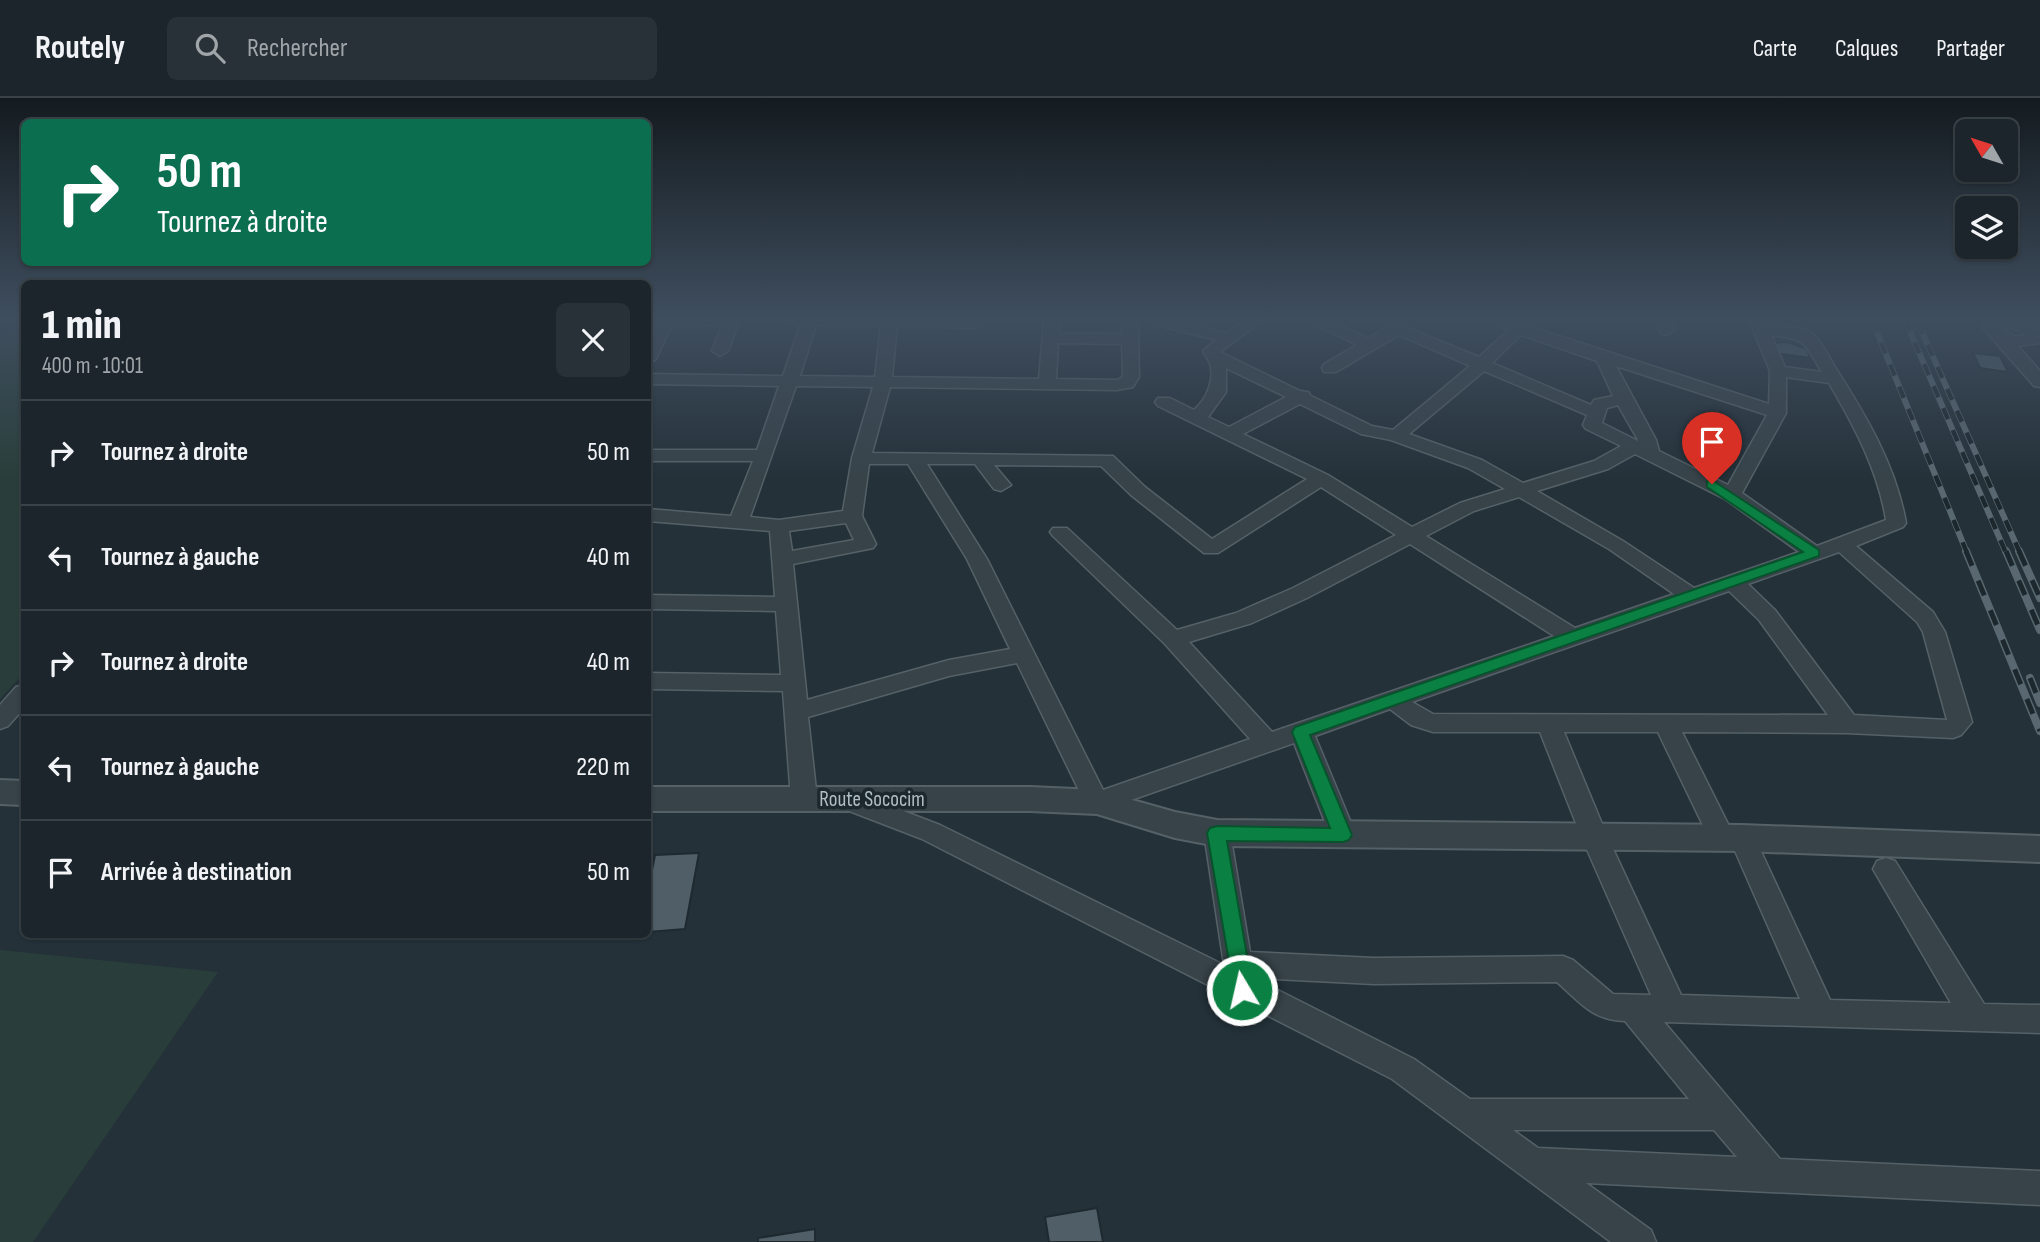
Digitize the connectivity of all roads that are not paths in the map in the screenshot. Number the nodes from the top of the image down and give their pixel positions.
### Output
1 (791, 373) edge
2 (884, 373) edge
3 (1048, 373) edge
4 (1131, 373) edge
5 (1217, 373) edge
6 (1251, 373) edge
7 (1471, 373) edge
8 (1506, 373) edge
9 (1611, 373) edge
10 (1661, 373) edge
11 (1778, 373) edge
12 (1795, 373) edge
13 (1832, 373) edge
14 (651, 379) edge
15 (1836, 379) junction
16 (788, 381) junction
17 (883, 382) junction
18 (1047, 384) junction
19 (1301, 396) junction
20 (1623, 399) junction
21 (1164, 402) dead end
22 (1595, 413) junction
23 (1777, 413) junction
24 (1196, 418) junction
25 (1229, 434) junction
26 (1396, 436) junction
27 (1643, 449) junction
28 (651, 454) edge
29 (764, 456) junction
30 (861, 458) junction
31 (914, 458) junction
32 (980, 459) junction
33 (1321, 480) junction
34 (1001, 485) dead end
35 (1521, 489) junction
36 (1732, 495) junction
37 (651, 516) edge
38 (852, 516) junction
39 (738, 522) junction
40 (779, 526) junction
41 (1060, 532) dead end
42 (1410, 536) junction
43 (1842, 544) junction
44 (1814, 553) junction
45 (781, 560) junction
46 (1732, 581) junction
47 (1691, 596) junction
48 (651, 602) edge
49 (786, 604) junction
50 (1572, 637) junction
51 (1173, 639) junction
52 (1024, 654) junction
53 (651, 681) edge
54 (793, 683) junction
55 (21, 696) edge
56 (1394, 700) junction
57 (796, 712) junction
58 (0, 720) edge
59 (1549, 724) junction
60 (1666, 724) junction
61 (1847, 724) junction
62 (1301, 732) junction
63 (1268, 743) junction
64 (0, 792) edge
65 (21, 793) edge
66 (844, 798) junction
67 (651, 799) edge
68 (804, 799) junction
69 (1097, 802) junction
70 (1217, 833) junction
71 (1343, 835) junction
72 (1594, 836) junction
73 (1732, 838) junction
74 (2040, 849) edge
75 (1886, 869) dead end
76 (1240, 977) junction
77 (1633, 1008) junction
78 (1672, 1009) junction
79 (1821, 1013) junction
80 (1976, 1017) junction
81 (2040, 1019) edge
82 (1722, 1114) junction
83 (1466, 1115) junction
84 (1533, 1164) junction
85 (1774, 1177) junction
86 (2040, 1188) edge
87 (1639, 1242) edge

1 - 16 street
2 - 17 street
3 - 18 street
4 - 18 street
5 - 24 street
6 - 19 street
7 - 26 street
8 - 22 street
9 - 20 street
10 - 23 street
11 - 23 street
12 - 15 street
13 - 15 street
14 - 16 street
15 - 43 street
16 - 17 street
16 - 29 street
17 - 18 street
17 - 30 street
19 - 25 street
19 - 26 street
20 - 22 street
20 - 27 street
21 - 24 street
22 - 27 street
23 - 36 street
24 - 25 street
25 - 33 street
26 - 35 street
27 - 35 street
27 - 36 street
28 - 29 street
29 - 39 street
30 - 31 street
30 - 38 street
31 - 32 street
31 - 52 street
32 - 33 street
32 - 34 street
33 - 42 street
35 - 42 street
35 - 47 street
36 - 44 street
37 - 39 street
38 - 40 street
38 - 45 street
39 - 40 street
40 - 45 street
41 - 51 street
42 - 50 street
42 - 51 street
43 - 44 street
43 - 61 street
44 - 46 street
45 - 49 street
46 - 47 street
46 - 61 street
47 - 50 street
48 - 49 street
49 - 54 street
50 - 56 street
51 - 63 street
52 - 57 street
52 - 69 street
53 - 54 street
54 - 57 street
55 - 58 street
56 - 59 street
56 - 62 street
57 - 68 street
59 - 60 street
59 - 72 street
60 - 61 street
60 - 73 street
62 - 63 street
62 - 71 street
63 - 69 street
64 - 65 street
66 - 68 street, Route Sococim
66 - 69 street, Route Sococim
66 - 76 street
67 - 68 street, Route Sococim
69 - 70 street, Route Sococim
70 - 71 street, Route Sococim
70 - 76 street
71 - 72 street, Route Sococim
72 - 73 street, Route Sococim
72 - 78 street
73 - 74 street, Route Sococim
73 - 79 street
75 - 80 street
76 - 77 street
76 - 83 street
77 - 78 street
77 - 82 street
78 - 79 street
79 - 80 street
80 - 81 street
82 - 83 street
82 - 85 street
83 - 84 street
84 - 85 street
84 - 87 street
85 - 86 street

